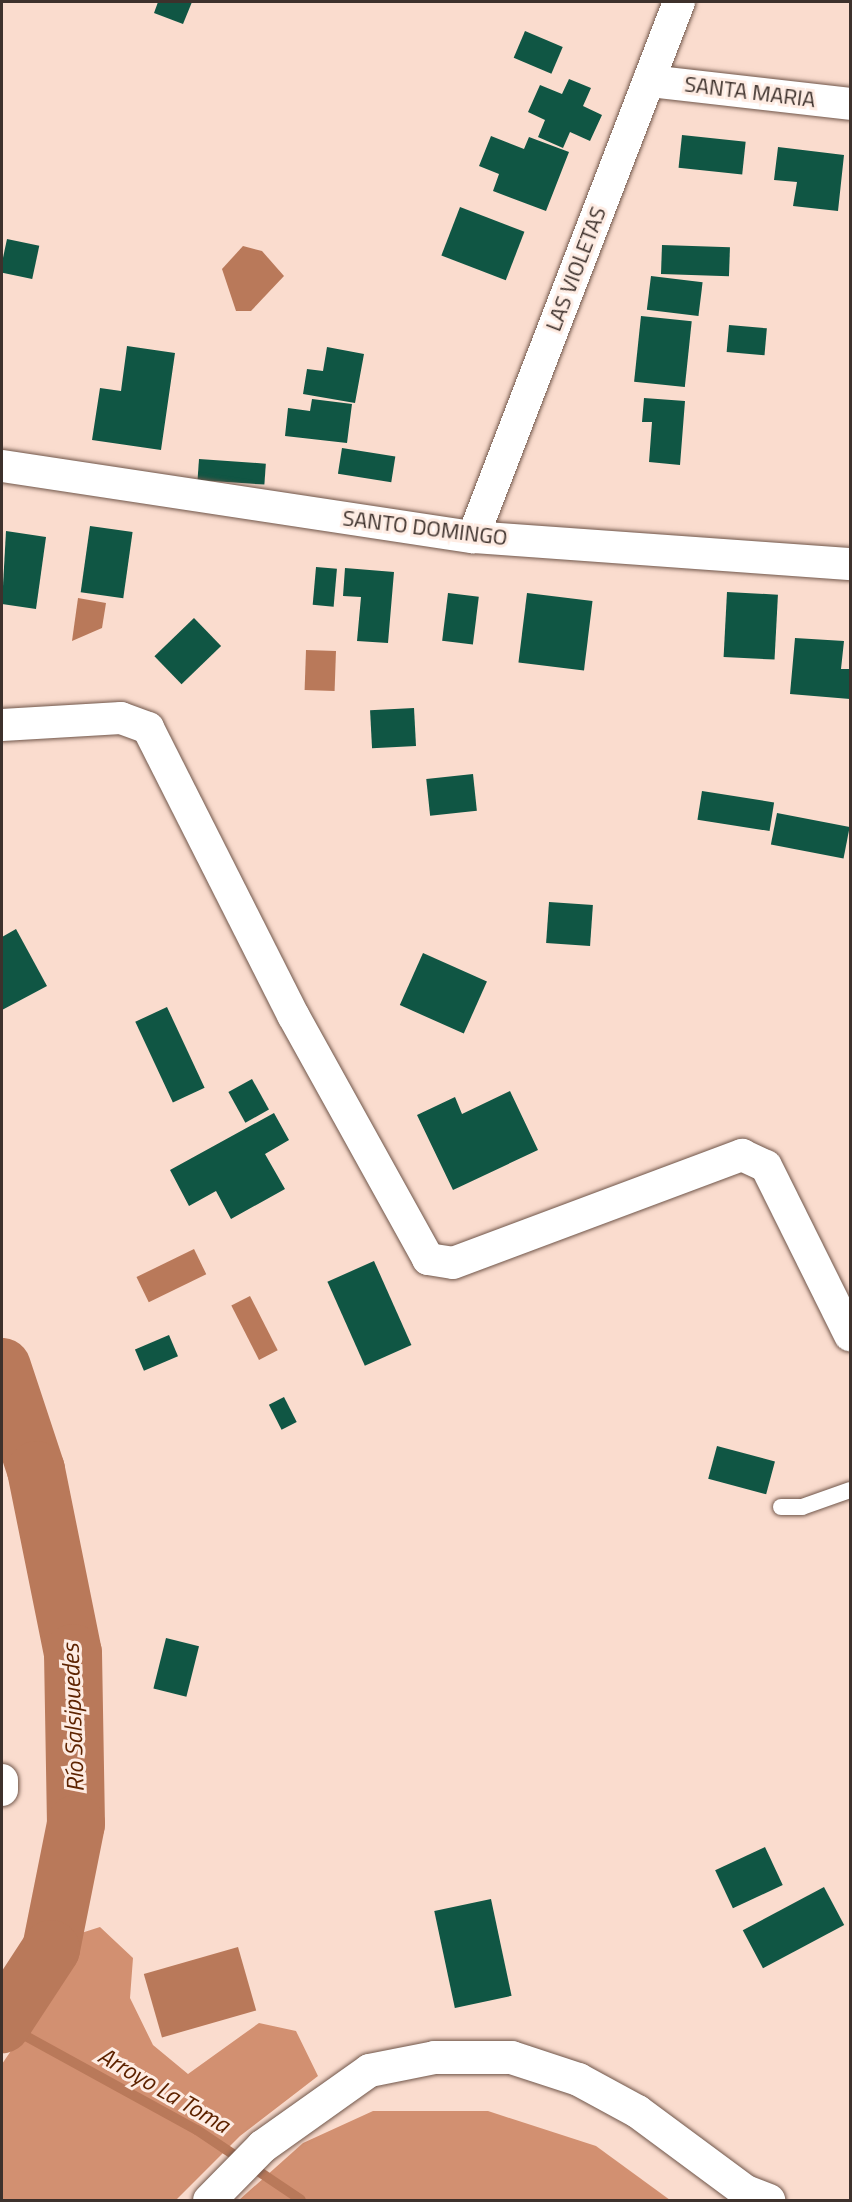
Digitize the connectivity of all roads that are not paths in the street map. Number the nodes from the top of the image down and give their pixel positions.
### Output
1 (679, 2) edge
2 (649, 81) junction
3 (850, 104) edge
4 (2, 466) edge
5 (473, 537) junction
6 (850, 564) edge
7 (2, 725) edge
8 (850, 1335) edge
9 (850, 1490) edge
10 (781, 1507) dead end
11 (2, 1780) edge
12 (2, 1790) edge
13 (216, 2192) edge
14 (768, 2200) edge

1 - 2 street, LAS VIOLETAS
2 - 3 street, SANTA MARIA
2 - 5 street, LAS VIOLETAS
4 - 5 street, SANTO DOMINGO
5 - 6 street, SANTO DOMINGO
7 - 8 street
9 - 10 lane
11 - 12 street
13 - 14 street

